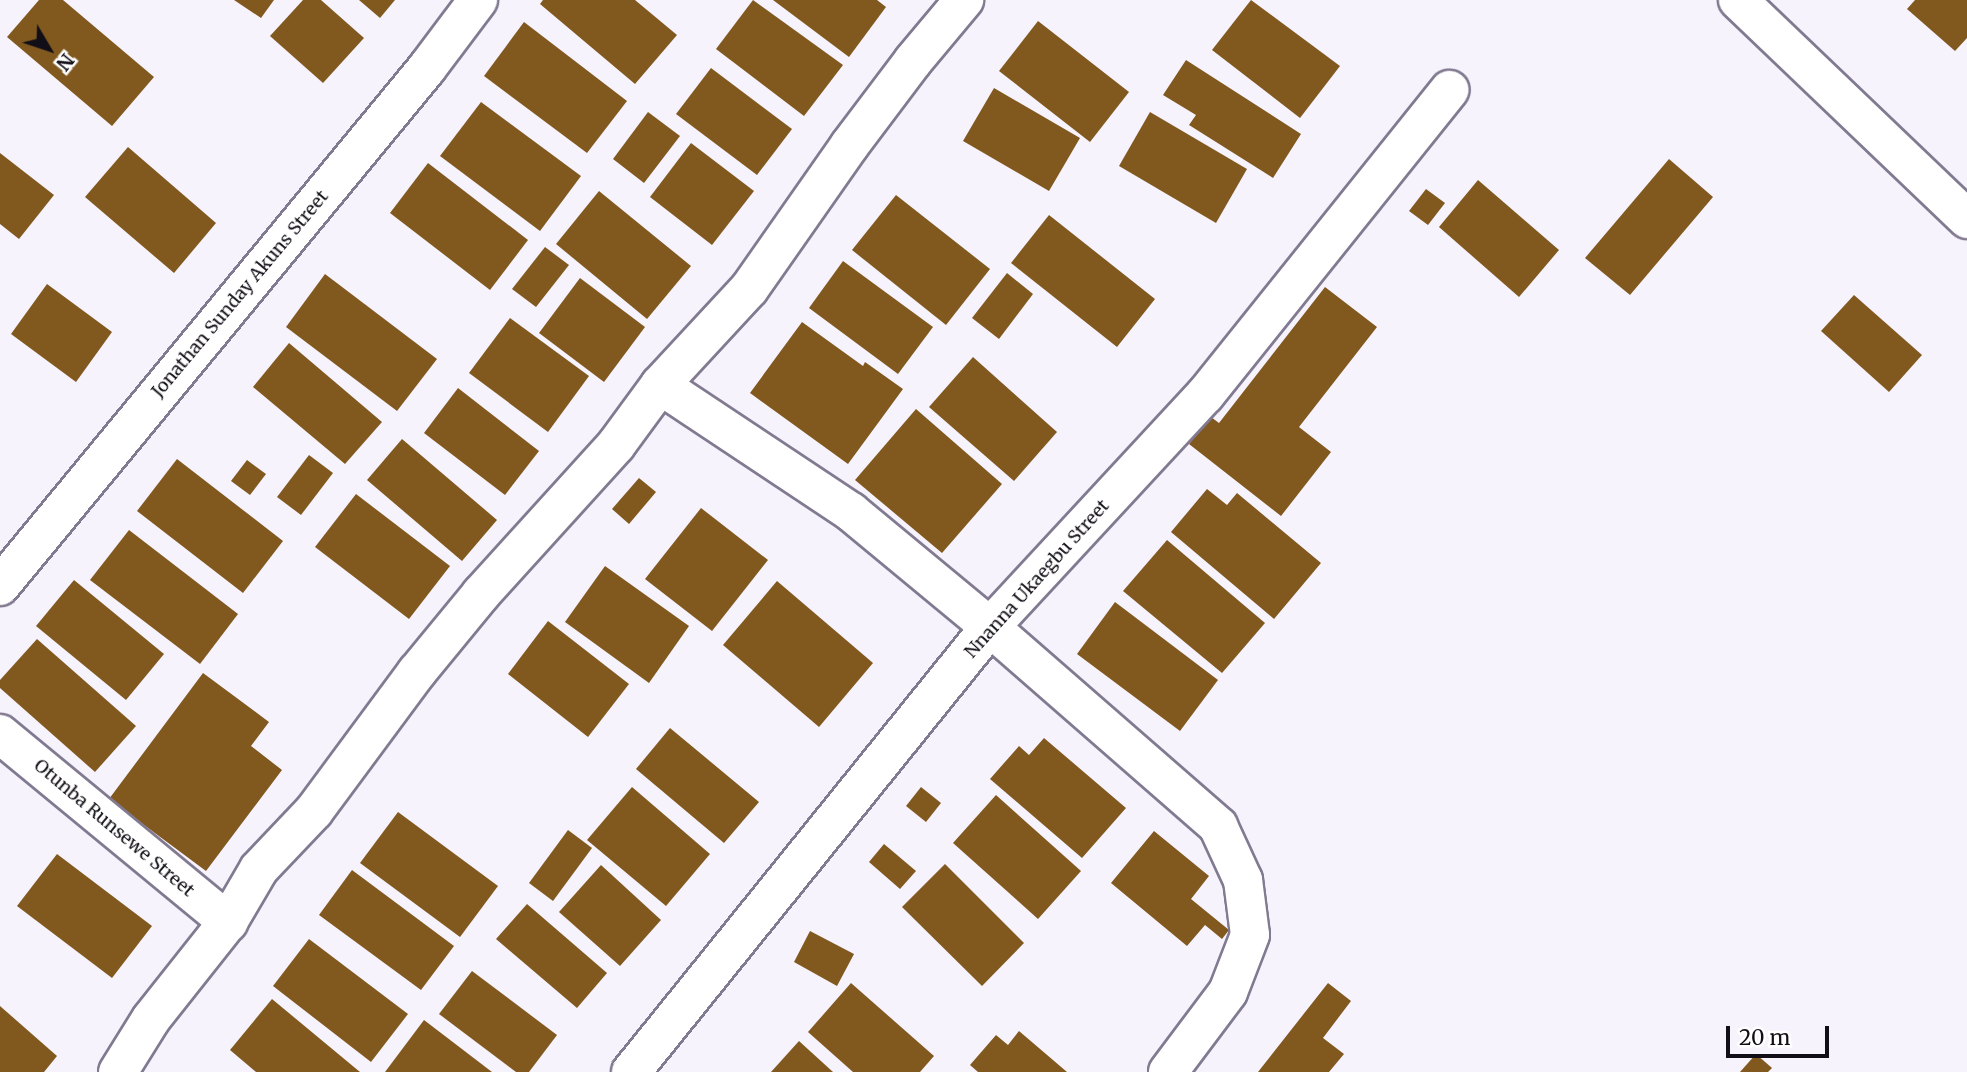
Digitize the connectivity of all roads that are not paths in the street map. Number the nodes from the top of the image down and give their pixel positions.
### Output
1 (478, 0) edge
2 (964, 0) edge
3 (1738, 0) edge
4 (1449, 90) dead end
5 (1967, 219) edge
6 (660, 385) junction
7 (0, 586) edge
8 (990, 626) junction
9 (0, 734) edge
10 (228, 922) junction
11 (118, 1072) edge
12 (631, 1072) edge
13 (1168, 1072) edge

1 - 7 street, Jonathan Sunday Akuns Street
2 - 6 street
3 - 5 street
4 - 8 street, Nnanna Ukaegbu Street
6 - 8 street
6 - 10 street
8 - 12 street, Nnanna Ukaegbu Street
8 - 13 street
9 - 10 street, Otunba Runsewe Street
10 - 11 street

